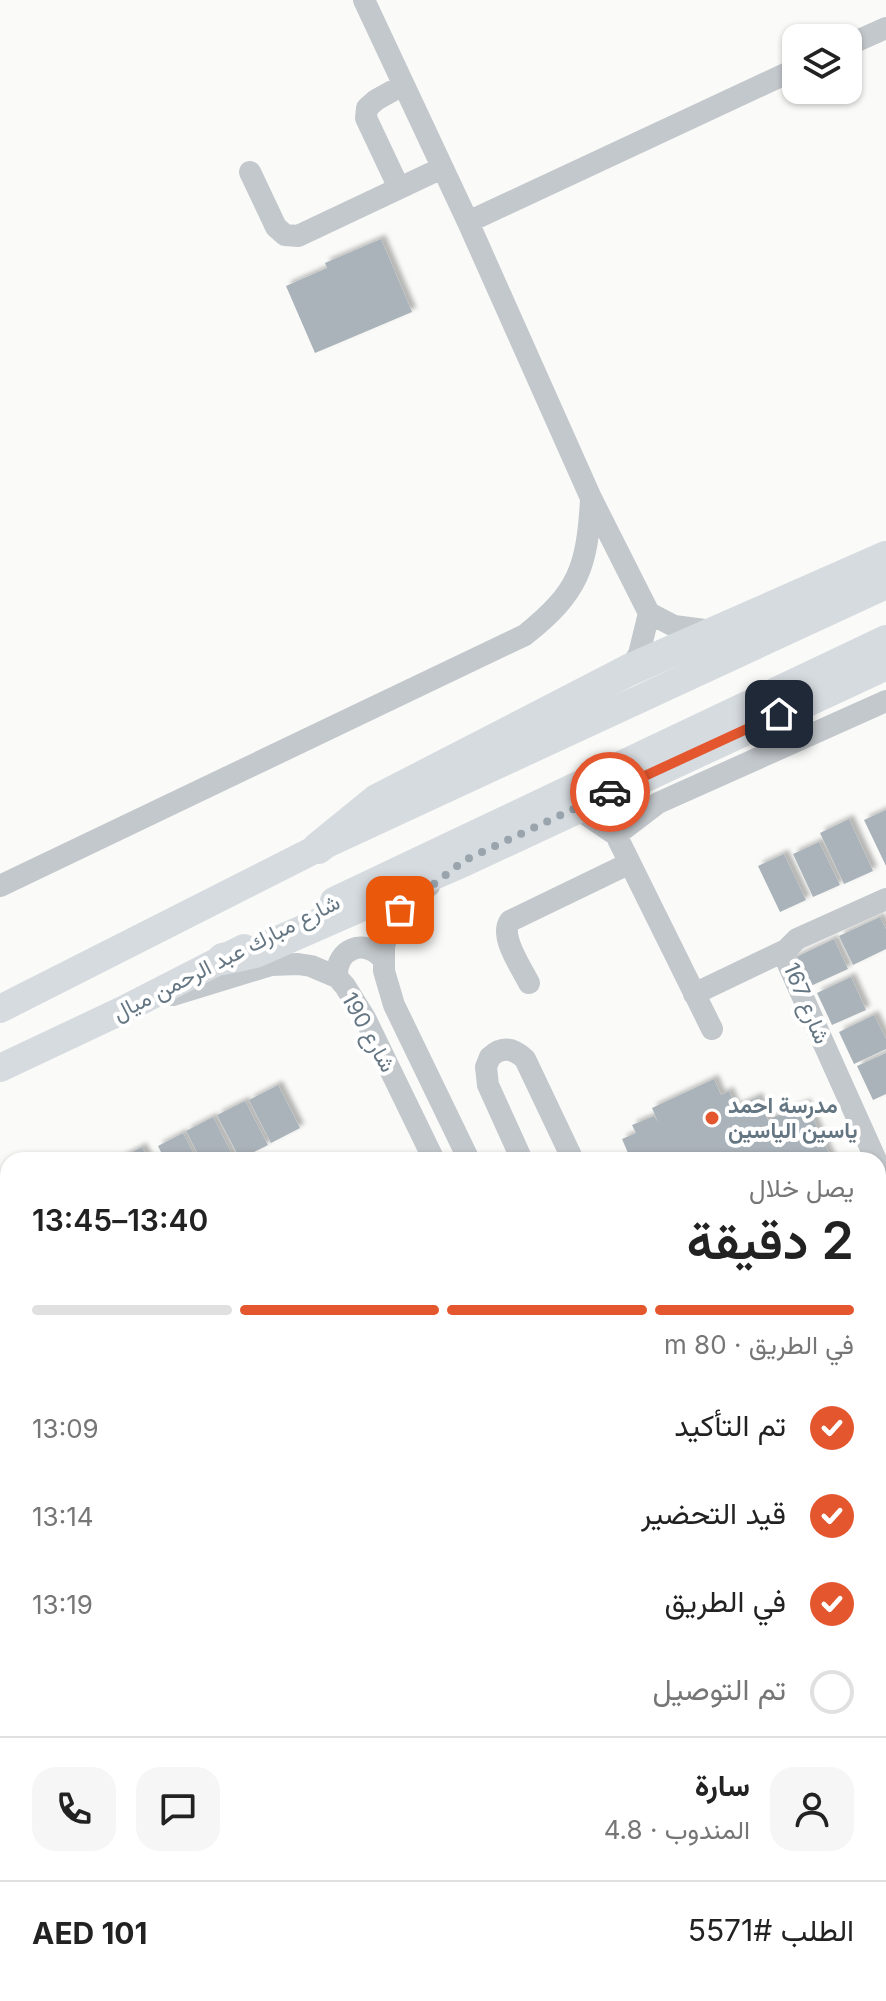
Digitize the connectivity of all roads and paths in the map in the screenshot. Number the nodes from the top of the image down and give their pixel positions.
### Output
1 (364, 0) edge
2 (886, 28) edge
3 (862, 39) edge
4 (782, 76) edge
5 (403, 85) junction
6 (442, 168) junction
7 (250, 172) dead end
8 (399, 188) junction
9 (468, 222) junction
10 (591, 498) junction
11 (886, 557) edge
12 (886, 585) edge
13 (649, 613) junction
14 (721, 631) junction
15 (886, 639) edge
16 (886, 664) edge
17 (629, 670) junction
18 (886, 701) edge
19 (620, 788) junction
20 (576, 808) junction
21 (616, 835) junction
22 (318, 848) junction
23 (465, 860) junction
24 (630, 863) junction
25 (0, 886) edge
26 (886, 899) edge
27 (786, 950) junction
28 (223, 959) junction
29 (383, 959) junction
30 (337, 977) junction
31 (529, 983) dead end
32 (694, 994) junction
33 (0, 1009) edge
34 (123, 1010) junction
35 (712, 1029) dead end
36 (0, 1068) edge
37 (430, 1152) edge
38 (465, 1152) edge
39 (518, 1152) edge
40 (569, 1152) edge
41 (872, 1152) edge

1 - 5 street
2 - 3 street
4 - 9 street
5 - 6 street
5 - 8 street
6 - 8 street
6 - 9 street
7 - 8 street
9 - 10 street
10 - 13 street
10 - 25 street
11 - 14 highway
12 - 22 main road
13 - 14 street
13 - 17 street
14 - 17 highway
15 - 28 main road, شارع مبارك عبد الرحمن ميال
16 - 19 highway
17 - 22 highway
18 - 21 street
19 - 20 highway
19 - 21 street
20 - 21 street
20 - 23 highway
21 - 24 street
22 - 33 main road
23 - 28 highway
23 - 29 street, شارع 190
24 - 31 street
24 - 32 street
26 - 27 street, شارع 167
27 - 32 street
27 - 41 street, شارع 167
28 - 34 main road, شارع مبارك عبد الرحمن ميال
29 - 30 street
29 - 38 street, شارع 190
30 - 34 street, شارع 190
30 - 37 street, شارع 190
32 - 35 street
34 - 36 main road, شارع مبارك عبد الرحمن ميال
39 - 40 street

